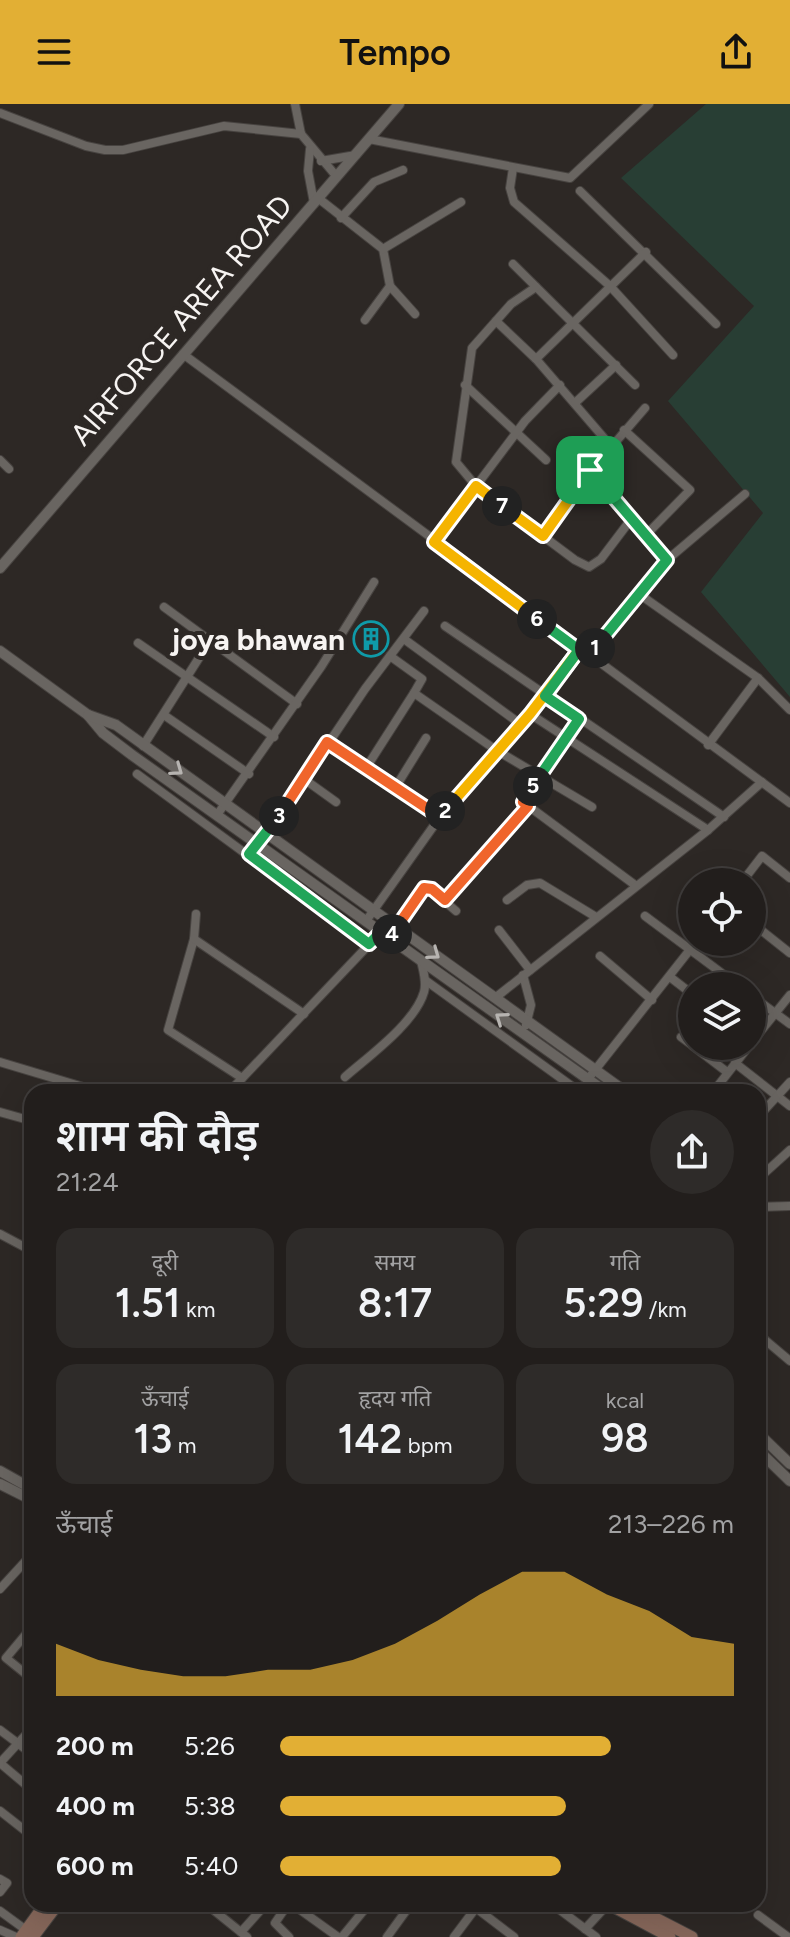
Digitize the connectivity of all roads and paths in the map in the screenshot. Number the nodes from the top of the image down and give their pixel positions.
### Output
1 (295, 104) edge
2 (399, 104) edge
3 (649, 104) edge
4 (0, 113) edge
5 (301, 134) junction
6 (369, 139) junction
7 (310, 149) junction
8 (356, 155) junction
9 (321, 161) junction
10 (513, 168) junction
11 (403, 170) dead end
12 (337, 177) junction
13 (580, 191) dead end
14 (316, 201) junction
15 (461, 202) dead end
16 (341, 218) junction
17 (383, 249) junction
18 (646, 252) junction
19 (513, 264) dead end
20 (390, 286) junction
21 (610, 286) junction
22 (536, 287) junction
23 (415, 314) dead end
24 (365, 320) dead end
25 (496, 321) junction
26 (574, 322) junction
27 (716, 324) dead end
28 (183, 354) junction
29 (673, 355) dead end
30 (536, 359) junction
31 (616, 365) junction
32 (465, 385) junction
33 (560, 385) junction
34 (635, 385) dead end
35 (576, 402) junction
36 (645, 408) dead end
37 (624, 430) junction
38 (517, 431) junction
39 (604, 438) dead end
40 (0, 460) edge
41 (546, 460) dead end
42 (9, 469) dead end
43 (590, 470) junction
44 (476, 486) junction
45 (745, 494) dead end
46 (632, 518) junction
47 (647, 534) junction
48 (543, 536) junction
49 (434, 542) junction
50 (667, 560) junction
51 (0, 568) edge
52 (374, 582) dead end
53 (639, 594) junction
54 (164, 607) dead end
55 (424, 611) dead end
56 (445, 626) dead end
57 (211, 639) junction
58 (404, 639) junction
59 (138, 643) dead end
60 (579, 650) junction
61 (0, 651) edge
62 (390, 656) junction
63 (588, 657) junction
64 (187, 677) junction
65 (758, 678) junction
66 (414, 693) junction
67 (545, 696) junction
68 (297, 704) junction
69 (790, 710) edge
70 (530, 714) junction
71 (88, 715) junction
72 (164, 715) junction
73 (579, 719) junction
74 (519, 723) junction
75 (274, 737) junction
76 (564, 737) junction
77 (426, 738) dead end
78 (327, 742) junction
79 (708, 745) junction
80 (143, 746) junction
81 (496, 750) junction
82 (366, 768) junction
83 (137, 774) dead end
84 (249, 774) junction
85 (539, 776) junction
86 (304, 779) junction
87 (762, 782) junction
88 (395, 788) junction
89 (336, 802) dead end
90 (790, 803) edge
91 (225, 804) junction
92 (528, 806) junction
93 (592, 807) dead end
94 (217, 815) junction
95 (440, 817) junction
96 (724, 817) junction
97 (708, 830) junction
98 (267, 834) junction
99 (259, 844) junction
100 (249, 854) junction
101 (753, 868) edge
102 (790, 878) edge
103 (635, 885) junction
104 (445, 900) junction
105 (507, 900) dead end
106 (372, 911) junction
107 (456, 911) dead end
108 (196, 914) dead end
109 (645, 916) dead end
110 (596, 917) junction
111 (366, 921) junction
112 (396, 927) junction
113 (499, 930) dead end
114 (766, 934) edge
115 (385, 935) junction
116 (678, 936) edge
117 (194, 939) junction
118 (369, 944) junction
119 (790, 953) edge
120 (600, 956) dead end
121 (685, 956) edge
122 (705, 956) edge
123 (421, 961) junction
124 (527, 972) junction
125 (722, 972) edge
126 (670, 977) junction
127 (425, 980) junction
128 (678, 983) edge
129 (790, 995) edge
130 (495, 998) junction
131 (652, 1000) junction
132 (766, 1007) edge
133 (304, 1014) junction
134 (775, 1014) junction
135 (790, 1024) edge
136 (766, 1025) edge
137 (525, 1027) junction
138 (712, 1060) edge
139 (737, 1060) edge
140 (0, 1062) edge
141 (735, 1063) junction
142 (727, 1072) junction
143 (591, 1074) junction
144 (345, 1077) dead end
145 (242, 1078) junction
146 (790, 1082) edge
147 (73, 1084) edge
148 (236, 1084) edge
149 (569, 1084) edge
150 (599, 1084) edge
151 (610, 1084) edge
152 (719, 1084) edge
153 (762, 1084) edge
154 (766, 1087) edge
155 (778, 1096) junction
156 (790, 1106) edge
157 (766, 1109) edge
158 (0, 1112) edge
159 (24, 1119) edge
160 (790, 1150) edge
161 (766, 1172) edge
162 (766, 1206) edge
163 (790, 1206) edge
164 (0, 1234) edge
165 (24, 1247) edge
166 (766, 1341) edge
167 (790, 1361) edge
168 (766, 1441) edge
169 (766, 1458) edge
170 (790, 1464) edge
171 (0, 1471) edge
172 (790, 1481) edge
173 (0, 1484) edge
174 (24, 1484) edge
175 (24, 1496) edge
176 (24, 1563) edge
177 (0, 1589) edge
178 (24, 1637) edge
179 (24, 1673) edge
180 (0, 1730) edge
181 (24, 1737) edge
182 (19, 1743) junction
183 (24, 1747) edge
184 (0, 1763) edge
185 (24, 1783) edge
186 (0, 1811) edge
187 (24, 1830) edge
188 (0, 1879) edge
189 (0, 1892) edge
190 (0, 1911) edge
191 (40, 1912) edge
192 (49, 1912) edge
193 (216, 1912) edge
194 (260, 1912) edge
195 (288, 1912) edge
196 (306, 1912) edge
197 (362, 1912) edge
198 (405, 1912) edge
199 (473, 1912) edge
200 (484, 1912) edge
201 (563, 1912) edge
202 (601, 1912) edge
203 (623, 1912) edge
204 (644, 1912) edge
205 (758, 1915) dead end
206 (585, 1929) junction
207 (0, 1930) edge
208 (244, 1934) edge
209 (24, 1935) edge
210 (289, 1937) edge
211 (340, 1937) edge
212 (387, 1937) edge
213 (454, 1937) edge
214 (514, 1937) edge
215 (596, 1937) edge
216 (670, 1937) edge
217 (692, 1937) edge
218 (788, 1937) edge

1 - 5 street
2 - 6 street, AIRFORCE AREA ROAD
3 - 10 street
4 - 5 street
5 - 7 street
6 - 8 street, AIRFORCE AREA ROAD
6 - 10 street
7 - 9 street
7 - 14 street
8 - 9 street
8 - 12 street, AIRFORCE AREA ROAD
9 - 12 street
10 - 21 street
11 - 16 street
12 - 14 street, AIRFORCE AREA ROAD
13 - 18 street
14 - 16 street
14 - 28 street, AIRFORCE AREA ROAD
15 - 17 street
16 - 17 street
17 - 20 street
18 - 21 street
18 - 27 street
19 - 22 street
20 - 23 street
20 - 24 street
21 - 26 street
21 - 29 street
22 - 25 street
22 - 26 street
25 - 30 street
25 - 32 street
26 - 30 street
26 - 31 street
28 - 49 street
28 - 51 street, AIRFORCE AREA ROAD
30 - 33 street
31 - 34 street
31 - 35 street
32 - 38 street
32 - 44 street
33 - 35 street
33 - 38 street
35 - 39 street
36 - 37 street
37 - 43 street
37 - 47 street
38 - 41 street
38 - 44 street
40 - 42 street
43 - 46 street
43 - 48 street
44 - 48 street
44 - 49 street
45 - 50 street
46 - 47 street
46 - 48 street
47 - 50 street
49 - 60 street
50 - 53 street
52 - 68 street
53 - 63 street
53 - 65 street
54 - 57 street
55 - 58 street
56 - 67 street
57 - 64 street
57 - 68 street
58 - 62 street
58 - 74 street
59 - 64 street
60 - 63 street
60 - 67 street
61 - 71 street
62 - 66 street
62 - 78 street
63 - 79 street
64 - 72 street
64 - 75 street
65 - 69 street
65 - 79 street
66 - 81 street
66 - 82 street
67 - 70 street
67 - 73 street
68 - 75 street
70 - 74 street
70 - 76 street
71 - 80 street
71 - 94 street
72 - 80 street
72 - 84 street
73 - 76 street
73 - 96 street
74 - 81 street
75 - 84 street
76 - 85 street
76 - 97 street
77 - 88 street
78 - 82 street
78 - 86 street
79 - 87 street
80 -> 91 street
81 - 85 street
81 - 95 street
82 - 88 street
83 - 100 street
84 - 91 street
85 - 92 street
85 - 93 street
86 - 89 street
86 - 98 street
87 - 90 street
87 - 96 street
88 - 95 street
91 - 94 street
91 - 98 street
92 - 103 street
92 - 104 street
94 - 99 street
95 - 106 street
96 - 97 street
97 - 103 street
98 - 99 street
98 - 106 street
99 - 100 street
99 - 111 street
100 - 118 street
101 - 102 street
103 - 110 street
104 - 107 street
104 - 112 street
105 - 110 street
106 - 111 street
106 - 112 street
108 - 117 street
109 - 116 street
110 - 124 street
111 - 115 street
112 - 115 street
112 -> 130 street
113 - 124 street
114 - 119 street
115 - 118 street
115 - 123 street
117 - 133 street
117 - 145 street
118 - 133 street
120 - 131 street
121 - 126 street
122 - 125 street
123 - 127 street
137 -> 123 street
124 - 130 street
124 - 137 street
126 - 128 street
126 - 131 street
127 - 144 street
127 - 149 street
129 - 134 street
130 - 137 street
131 - 143 street
132 - 134 street
133 - 145 street
134 - 135 street
134 - 136 street
137 - 143 street
138 - 142 street
139 - 141 street
140 - 147 street
141 - 142 street
141 - 153 street
142 - 152 street
143 - 150 street
143 - 151 street
145 - 148 street
146 - 155 street
154 - 155 street
155 - 156 street
155 - 157 street
158 - 159 street
160 - 161 street
162 - 163 street
164 - 165 street
166 - 167 street
168 - 170 street
169 - 172 street
171 - 174 street
173 - 175 street
176 - 177 street
178 - 179 street
180 - 182 street
181 - 182 street
182 - 183 street
182 - 184 street
184 - 185 street
186 - 187 street
188 - 189 street
190 - 209 street
191 - 209 main road
192 - 209 main road
193 - 208 street
194 - 208 street
195 - 210 street
196 - 211 street
197 - 211 street
198 - 212 street
199 - 213 street
200 - 214 street
201 - 206 street
202 - 206 street
203 - 216 main road
204 - 217 main road
205 - 218 street
206 - 215 street
207 - 209 street

